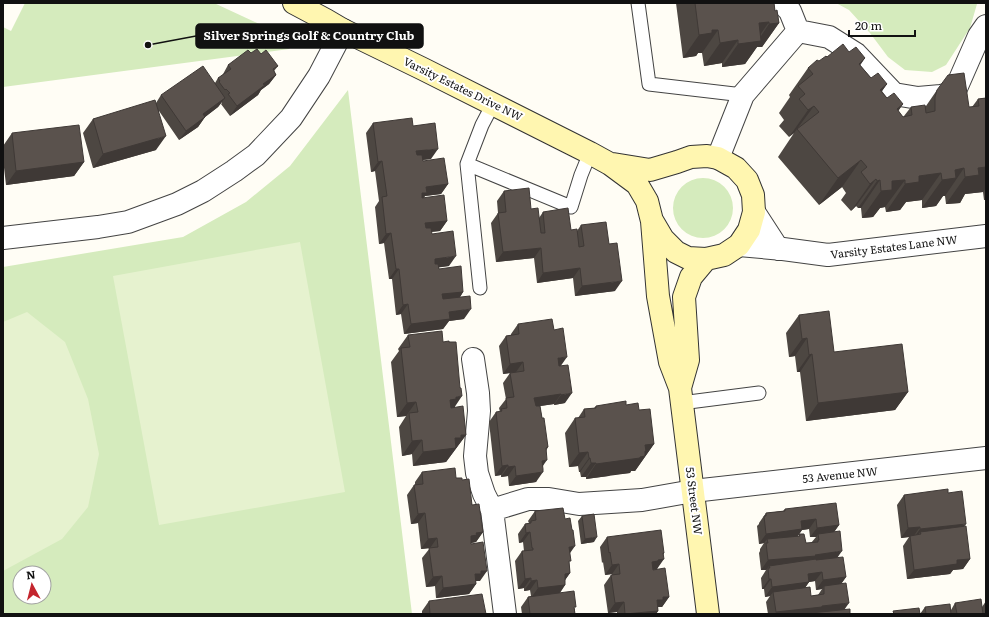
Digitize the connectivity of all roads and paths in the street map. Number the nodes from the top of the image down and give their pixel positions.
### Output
1 (294, 3) edge
2 (638, 3) edge
3 (782, 3) edge
4 (986, 26) edge
5 (343, 30) junction
6 (798, 32) junction
7 (743, 95) junction
8 (492, 104) junction
9 (590, 153) junction
10 (718, 158) junction
11 (467, 164) junction
12 (610, 164) junction
13 (754, 212) junction
14 (652, 221) junction
15 (986, 236) edge
16 (3, 238) edge
17 (738, 245) junction
18 (778, 249) junction
19 (706, 259) junction
20 (480, 288) dead end
21 (473, 359) dead end
22 (759, 393) dead end
23 (680, 396) junction
24 (986, 458) edge
25 (693, 491) junction
26 (492, 510) junction
27 (505, 614) edge
28 (708, 614) edge

1 - 5 street, Varsity Estates Drive NW
2 - 7 lane
3 - 6 street
4 - 6 street
5 - 8 street, Varsity Estates Drive NW
5 - 16 street
6 - 7 street
7 - 10 street
8 - 9 street, Varsity Estates Drive NW
8 - 11 lane
9 - 11 lane
9 - 12 street, Varsity Estates Drive NW
10 - 12 street, Varsity Estates Drive NW
10 - 13 street
11 - 20 lane
12 - 14 street, Varsity Estates Drive NW
13 - 17 street
13 - 18 street
14 - 19 street
14 - 23 street, 53 Street NW
15 - 18 street, Varsity Estates Lane NW
17 - 18 street, Varsity Estates Lane NW
17 - 19 street
19 - 23 street, 53 Street NW
21 - 26 street
22 - 23 lane
23 - 25 street, 53 Street NW
24 - 25 street, 53 Avenue NW
25 - 26 street, 53 Avenue NW
25 - 28 street, 53 Street NW
26 - 27 street

